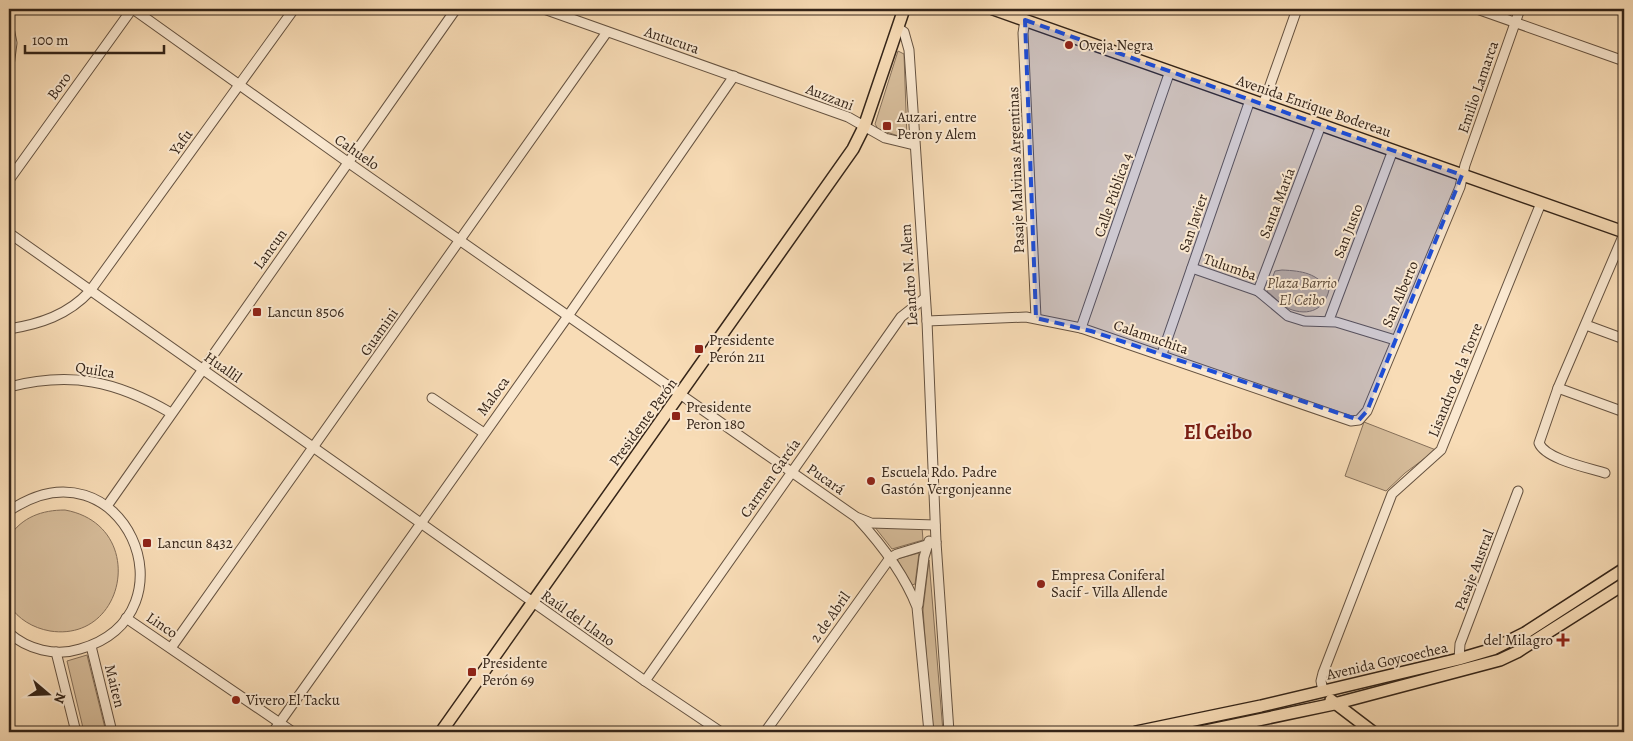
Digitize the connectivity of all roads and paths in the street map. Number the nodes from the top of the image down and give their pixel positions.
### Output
1 (132, 9) edge
2 (294, 9) edge
3 (456, 9) edge
4 (544, 9) edge
5 (904, 9) edge
6 (993, 9) edge
7 (1297, 9) edge
8 (1477, 9) edge
9 (1520, 9) edge
10 (1025, 20) junction
11 (1515, 22) junction
12 (9, 28) edge
13 (898, 28) junction
14 (607, 32) junction
15 (1624, 61) edge
16 (9, 66) edge
17 (1170, 71) junction
18 (734, 76) junction
19 (239, 86) junction
20 (1250, 100) junction
21 (1263, 105) junction
22 (1321, 125) junction
23 (864, 126) junction
24 (914, 145) junction
25 (1393, 150) junction
26 (349, 163) junction
27 (1462, 175) junction
28 (9, 180) edge
29 (1541, 203) junction
30 (9, 233) edge
31 (1624, 233) edge
32 (460, 241) junction
33 (1192, 268) junction
34 (90, 291) junction
35 (1258, 291) junction
36 (925, 298) junction
37 (568, 316) junction
38 (1036, 318) junction
39 (1329, 320) junction
40 (927, 321) junction
41 (1586, 325) junction
42 (1081, 328) junction
43 (9, 329) edge
44 (1396, 340) junction
45 (1624, 340) edge
46 (1162, 354) junction
47 (202, 369) junction
48 (9, 386) edge
49 (1558, 388) junction
50 (681, 395) junction
51 (432, 398) dead end
52 (1624, 412) edge
53 (171, 413) junction
54 (1359, 420) joint
55 (484, 433) junction
56 (314, 448) junction
57 (791, 472) junction
58 (1605, 473) dead end
59 (1518, 491) dead end
60 (107, 506) junction
61 (9, 511) edge
62 (856, 517) junction
63 (422, 523) junction
64 (935, 525) junction
65 (932, 543) junction
66 (890, 558) junction
67 (1624, 569) edge
68 (1624, 584) edge
69 (532, 602) junction
70 (917, 606) junction
71 (126, 618) junction
72 (12, 635) edge
73 (9, 646) edge
74 (91, 646) junction
75 (171, 648) junction
76 (56, 652) junction
77 (1459, 659) junction
78 (645, 681) junction
79 (1324, 691) junction
80 (1334, 704) junction
81 (280, 723) junction
82 (76, 732) edge
83 (112, 732) edge
84 (273, 732) edge
85 (293, 732) edge
86 (441, 732) edge
87 (721, 732) edge
88 (765, 732) edge
89 (929, 732) edge
90 (949, 732) edge
91 (1136, 732) edge
92 (1201, 732) edge
93 (1373, 732) edge

1 - 19 street, Cahuelo
1 - 28 street, Boro
2 - 19 street, Yafu
3 - 26 street, Lancun
4 - 14 street, Antucura
5 - 13 main road, Presidente Perón
6 - 10 main road, Avenida Enrique Bodereau
7 - 21 street
8 - 11 street
9 - 11 street, Emilio Lamarca
10 - 17 main road, Avenida Enrique Bodereau
10 - 38 street, Pasaje Malvinas Argentinas
11 - 15 street
11 - 27 street, Emilio Lamarca
12 - 16 street
13 - 23 main road, Presidente Perón
13 - 24 street, Leandro N. Alem
14 - 18 street, Antucura
14 - 32 street, Guamini
17 - 20 main road, Avenida Enrique Bodereau
17 - 42 street, Calle Pública 4
18 - 23 street, Auzzani
18 - 37 street, Maloca
19 - 26 street, Cahuelo
19 - 34 street, Yafu
20 - 21 main road, Avenida Enrique Bodereau
20 - 33 street, San Javier
21 - 22 main road, Avenida Enrique Bodereau
22 - 25 main road, Avenida Enrique Bodereau
22 - 35 street, Santa María
23 - 24 street, Auzzani
23 - 50 main road, Presidente Perón
24 - 36 street, Leandro N. Alem
25 - 27 main road, Avenida Enrique Bodereau
25 - 39 street, San Justo
26 - 32 street, Cahuelo
26 - 47 street, Lancun
27 - 29 main road, Avenida Enrique Bodereau
27 - 44 street, San Alberto
29 - 31 main road, Avenida Enrique Bodereau
29 - 79 street, Lisandro de la Torre
30 - 34 street, Huallil
31 - 41 street
32 - 37 street, Cahuelo
32 - 56 street, Guamini
33 - 35 street, Tulumba
33 - 46 street, San Javier
34 - 43 street, Yafu
34 - 47 street, Huallil
35 - 39 street, Tulumba
36 - 40 street, Leandro N. Alem
36 - 57 street, Carmen García
37 - 50 street, Pucará
37 - 55 street, Maloca
38 - 40 street, Calamuchita
38 - 42 street, Calamuchita
39 - 44 street, Tulumba
40 - 64 street, Leandro N. Alem
41 - 45 street
41 - 49 street
42 - 46 street, Calamuchita
44 - 54 street, San Alberto
46 - 54 street, Calamuchita
47 - 53 street, Lancun
47 - 56 street, Huallil
48 - 53 street, Quilca
49 - 52 street
49 - 58 street
50 - 57 street, Pucará
50 - 69 main road, Presidente Perón
51 - 55 street
53 - 60 street, Lancun
55 - 63 street, Maloca
56 - 63 street, Huallil
56 - 75 street, Guamini
57 - 62 street, Pucará
57 - 78 street, Carmen García
59 - 77 street, Pasaje Austral
60 - 61 street
60 - 71 street
62 - 64 street, Pucará
62 - 66 street, Leandro N. Alem
63 - 69 street, Raúl del Llano
63 - 81 street, Maloca
64 - 65 street, Leandro N. Alem
65 - 66 street
65 - 70 street, Leandro N. Alem
65 - 90 street, Leandro N. Alem
66 - 70 street, Leandro N. Alem
66 - 88 street, 2 de Abril
67 - 77 main road, Avenida Goycoechea
68 - 80 main road, Avenida Goycoechea
69 - 78 street, Raúl del Llano
69 - 86 main road, Presidente Perón
70 - 89 street, Leandro N. Alem
71 - 74 street, Linco
71 - 75 street, Linco
72 - 73 street
72 - 76 street, Linco
74 - 76 street, Linco
74 - 83 street, Maiten
75 - 81 street, Linco
76 - 82 street
77 - 79 main road, Avenida Goycoechea
78 - 87 street, Raúl del Llano
79 - 80 main road
79 - 91 main road, Avenida Goycoechea
80 - 92 main road, Avenida Goycoechea
80 - 93 main road
81 - 84 street, Maloca
81 - 85 street, Linco

